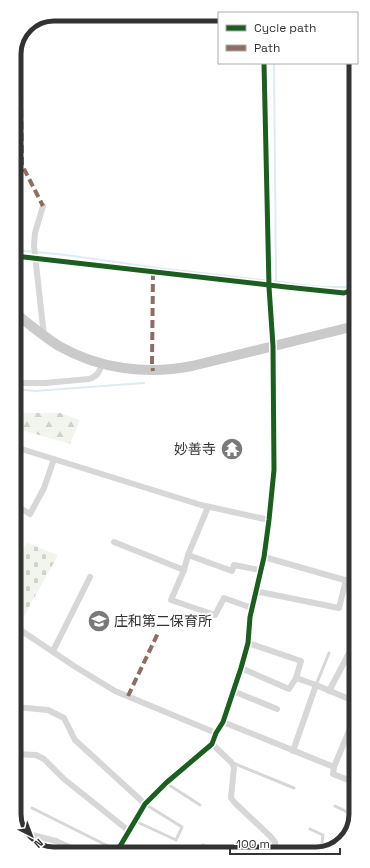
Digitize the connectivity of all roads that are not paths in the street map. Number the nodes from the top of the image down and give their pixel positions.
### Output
1 (264, 64) edge
2 (43, 206) dead end
3 (21, 257) edge
4 (36, 258) junction
5 (268, 285) junction
6 (349, 291) edge
7 (21, 318) edge
8 (349, 327) edge
9 (44, 336) junction
10 (273, 346) junction
11 (102, 364) junction
12 (21, 383) edge
13 (21, 449) edge
14 (54, 459) junction
15 (208, 507) junction
16 (21, 509) edge
17 (269, 520) junction
18 (114, 542) dead end
19 (188, 555) junction
20 (264, 557) junction
21 (184, 570) junction
22 (260, 570) junction
23 (90, 577) dead end
24 (346, 580) junction
25 (349, 581) edge
26 (256, 591) junction
27 (252, 608) junction
28 (21, 630) edge
29 (248, 643) junction
30 (53, 651) junction
31 (349, 653) edge
32 (329, 654) dead end
33 (241, 668) junction
34 (296, 678) junction
35 (316, 685) junction
36 (233, 691) junction
37 (329, 691) junction
38 (349, 699) edge
39 (21, 708) edge
40 (277, 709) dead end
41 (223, 722) junction
42 (349, 731) edge
43 (216, 733) junction
44 (212, 744) junction
45 (293, 750) junction
46 (21, 754) edge
47 (231, 762) junction
48 (334, 767) junction
49 (349, 780) edge
50 (166, 783) junction
51 (294, 788) dead end
52 (145, 804) junction
53 (200, 805) dead end
54 (335, 806) dead end
55 (32, 808) dead end
56 (349, 813) edge
57 (135, 820) junction
58 (310, 829) dead end
59 (129, 831) junction
60 (28, 834) edge
61 (322, 846) edge
62 (69, 847) edge
63 (112, 847) edge
64 (120, 847) edge
65 (276, 847) edge

1 - 5 street
2 - 4 street
3 - 4 street
4 - 5 street
4 - 9 street
5 - 6 street
5 - 10 street
7 - 9 main road
8 - 10 main road
9 - 11 main road
10 - 11 main road
10 - 17 street
11 - 12 street
13 - 14 street
14 - 15 street
14 - 16 street
15 - 17 street
15 - 19 street
17 - 20 street
18 - 21 street
19 - 21 street
19 - 22 street
20 - 22 street
20 - 24 street
21 - 27 street
22 - 26 street
23 - 30 street
24 - 25 street
24 - 26 street
26 - 27 street
27 - 29 street
28 - 30 street
29 - 33 street
29 - 34 street
30 - 43 street
31 - 37 street
32 - 35 lane
33 - 34 street
33 - 36 street
34 - 35 street
35 - 37 street
35 - 45 street
36 - 40 street
36 - 41 street
37 - 38 street
39 - 52 street
41 - 43 street
41 - 45 street
42 - 48 street
43 - 44 street
44 - 47 street
44 - 50 street
45 - 48 street
46 - 59 street
47 - 51 lane
47 - 65 street
48 - 49 street
50 - 52 street
50 - 53 lane
52 - 57 street
52 - 57 lane
54 - 56 lane
55 - 63 lane
57 - 59 street
58 - 61 lane
59 - 64 street
60 - 62 street

